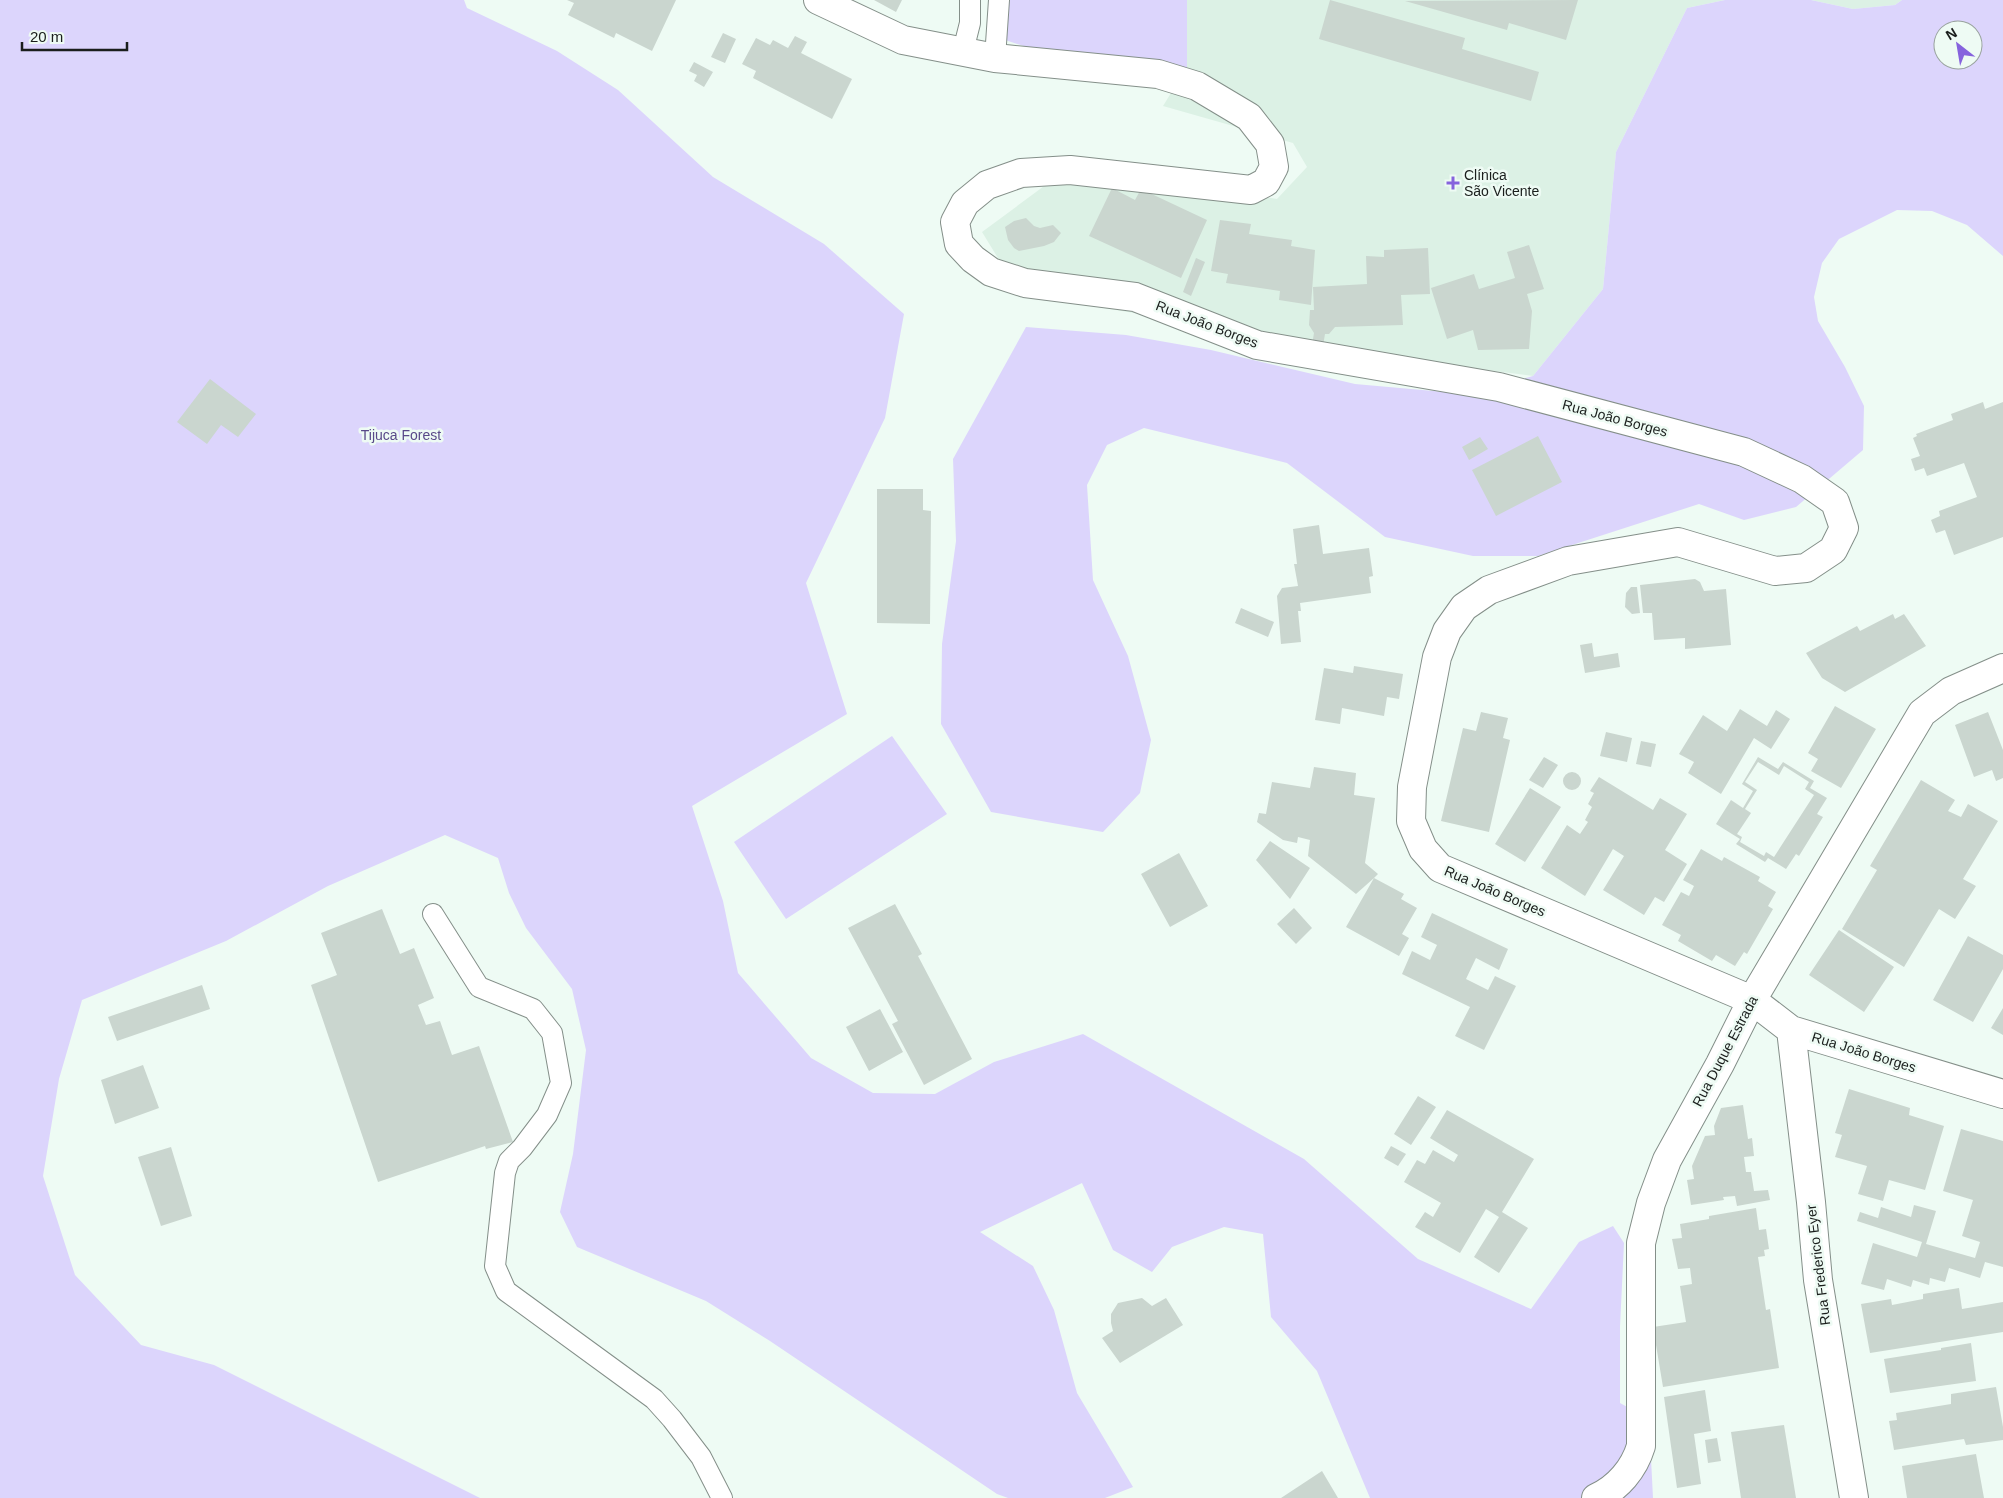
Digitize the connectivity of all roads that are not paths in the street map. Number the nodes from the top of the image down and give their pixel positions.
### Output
1 (818, 0) edge
2 (970, 0) edge
3 (999, 0) edge
4 (963, 51) junction
5 (995, 58) junction
6 (2003, 668) edge
7 (433, 914) dead end
8 (1752, 1000) junction
9 (1791, 1030) junction
10 (2003, 1094) edge
11 (722, 1498) edge
12 (1596, 1498) edge
13 (1854, 1498) edge

1 - 4 street, Rua João Borges
2 - 4 lane
3 - 5 lane
4 - 5 street, Rua João Borges
5 - 8 street, Rua João Borges
6 - 8 street, Rua Duque Estrada
7 - 11 lane
8 - 9 street, Rua João Borges
8 - 12 street, Rua Duque Estrada
9 - 10 street, Rua João Borges
9 - 13 street, Rua Frederico Eyer

